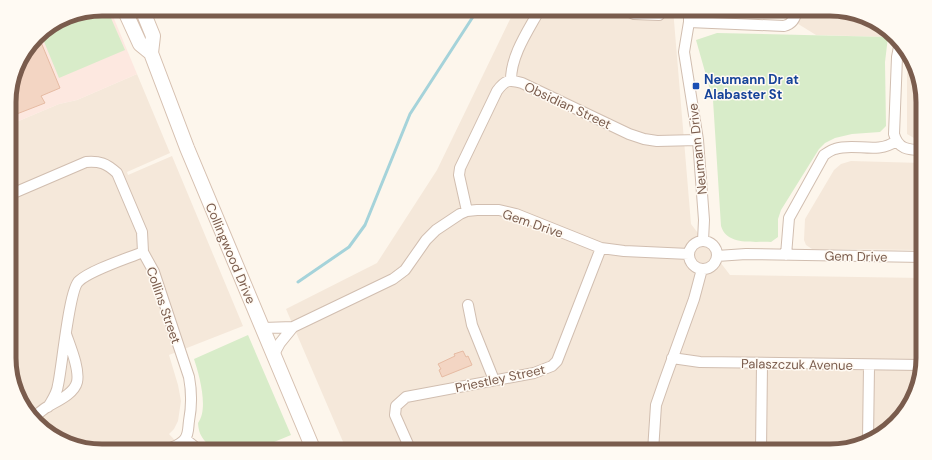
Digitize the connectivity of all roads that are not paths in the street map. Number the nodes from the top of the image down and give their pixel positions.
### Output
1 (127, 16) edge
2 (145, 16) edge
3 (536, 16) edge
4 (689, 16) edge
5 (795, 16) edge
6 (689, 22) junction
7 (898, 49) edge
8 (151, 53) junction
9 (511, 80) junction
10 (698, 140) junction
11 (896, 141) junction
12 (916, 149) edge
13 (16, 192) edge
14 (466, 211) junction
15 (703, 242) junction
16 (601, 248) junction
17 (143, 252) junction
18 (689, 254) junction
19 (786, 255) junction
20 (717, 256) junction
21 (916, 257) edge
22 (702, 269) junction
23 (468, 305) dead end
24 (293, 327) junction
25 (263, 328) junction
26 (66, 334) junction
27 (274, 354) junction
28 (672, 358) junction
29 (762, 364) junction
30 (916, 365) edge
31 (869, 366) junction
32 (494, 380) junction
33 (48, 407) junction
34 (37, 415) edge
35 (868, 435) edge
36 (185, 439) junction
37 (179, 444) edge
38 (191, 444) edge
39 (311, 444) edge
40 (408, 444) edge
41 (653, 444) edge
42 (761, 444) edge

1 - 8 main road, Collingwood Drive
2 - 8 main road, Collingwood Drive
3 - 9 street
4 - 6 street, Neumann Drive
5 - 6 street
6 - 10 street, Neumann Drive
7 - 11 street
8 - 25 main road, Collingwood Drive
9 - 10 street, Obsidian Street
9 - 14 street, Obsidian Street
10 - 15 street, Neumann Drive
11 - 12 street
11 - 19 street
13 - 17 street, Collins Street
14 - 16 street, Gem Drive
14 - 24 street, Gem Drive
15 - 18 street
15 - 20 street
16 - 18 street, Gem Drive
16 - 32 street, Priestley Street
17 - 26 street
17 - 36 street, Collins Street
18 - 22 street
19 - 20 street, Gem Drive
19 - 21 street, Gem Drive
20 - 22 street
22 - 28 street
23 - 32 street
24 - 25 street, Gem Drive
24 - 27 street, Gem Drive
25 - 27 main road, Collingwood Drive
26 - 33 street
26 - 33 street
27 - 39 main road, Collingwood Drive
28 - 29 street, Palaszczuk Avenue
28 - 41 street
29 - 31 street, Palaszczuk Avenue
29 - 42 street
30 - 31 street, Palaszczuk Avenue
31 - 35 street
32 - 40 street, Priestley Street
33 - 34 street
36 - 37 street
36 - 38 street

